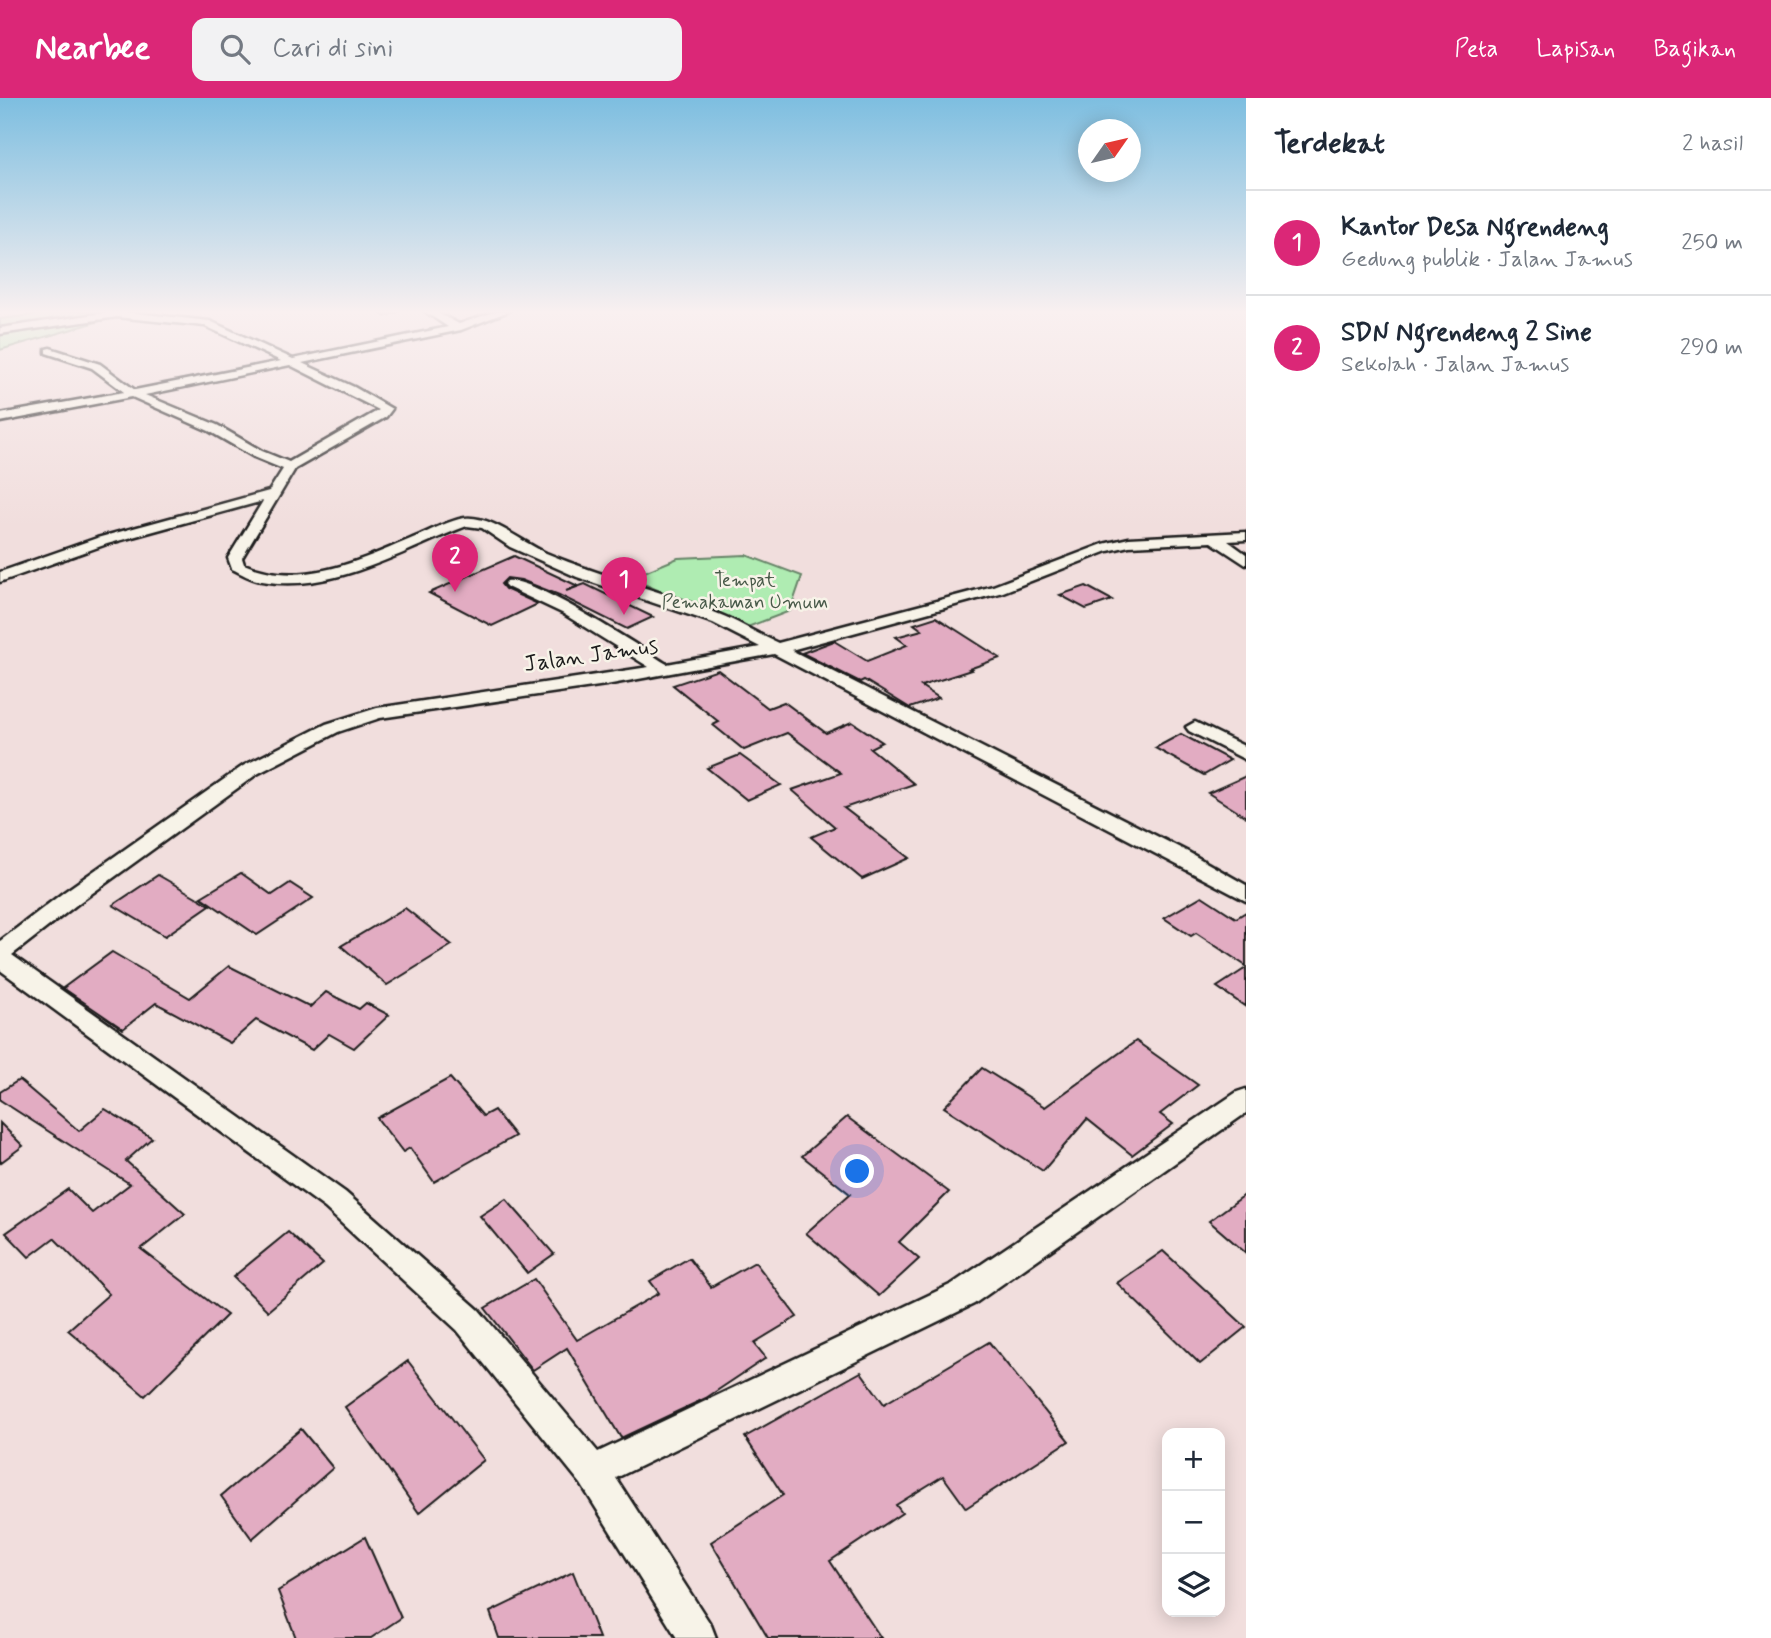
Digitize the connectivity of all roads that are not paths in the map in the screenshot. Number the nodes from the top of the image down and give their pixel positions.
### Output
1 (119, 383) edge
2 (188, 383) edge
3 (336, 383) edge
4 (134, 394) junction
5 (0, 408) edge
6 (13, 416) junction
7 (0, 418) edge
8 (289, 467) junction
9 (276, 493) junction
10 (1246, 536) edge
11 (1215, 538) junction
12 (1246, 561) edge
13 (0, 577) edge
14 (512, 584) dead end
15 (775, 649) junction
16 (665, 670) junction
17 (1195, 727) dead end
18 (1246, 754) edge
19 (1246, 894) edge
20 (0, 956) edge
21 (1246, 1099) edge
22 (593, 1472) junction
23 (698, 1638) edge

1 - 4 street
2 - 4 street
3 - 8 street
4 - 6 street
4 - 8 street
5 - 6 street
6 - 7 street
8 - 9 street
9 - 13 street
9 - 15 street
10 - 11 street, Jalan Jamus
11 - 12 street
11 - 15 street, Jalan Jamus
14 - 16 street
15 - 16 street, Jalan Jamus
15 - 19 street
16 - 20 street, Jalan Jamus
17 - 18 street
20 - 22 street
21 - 22 street
22 - 23 street

